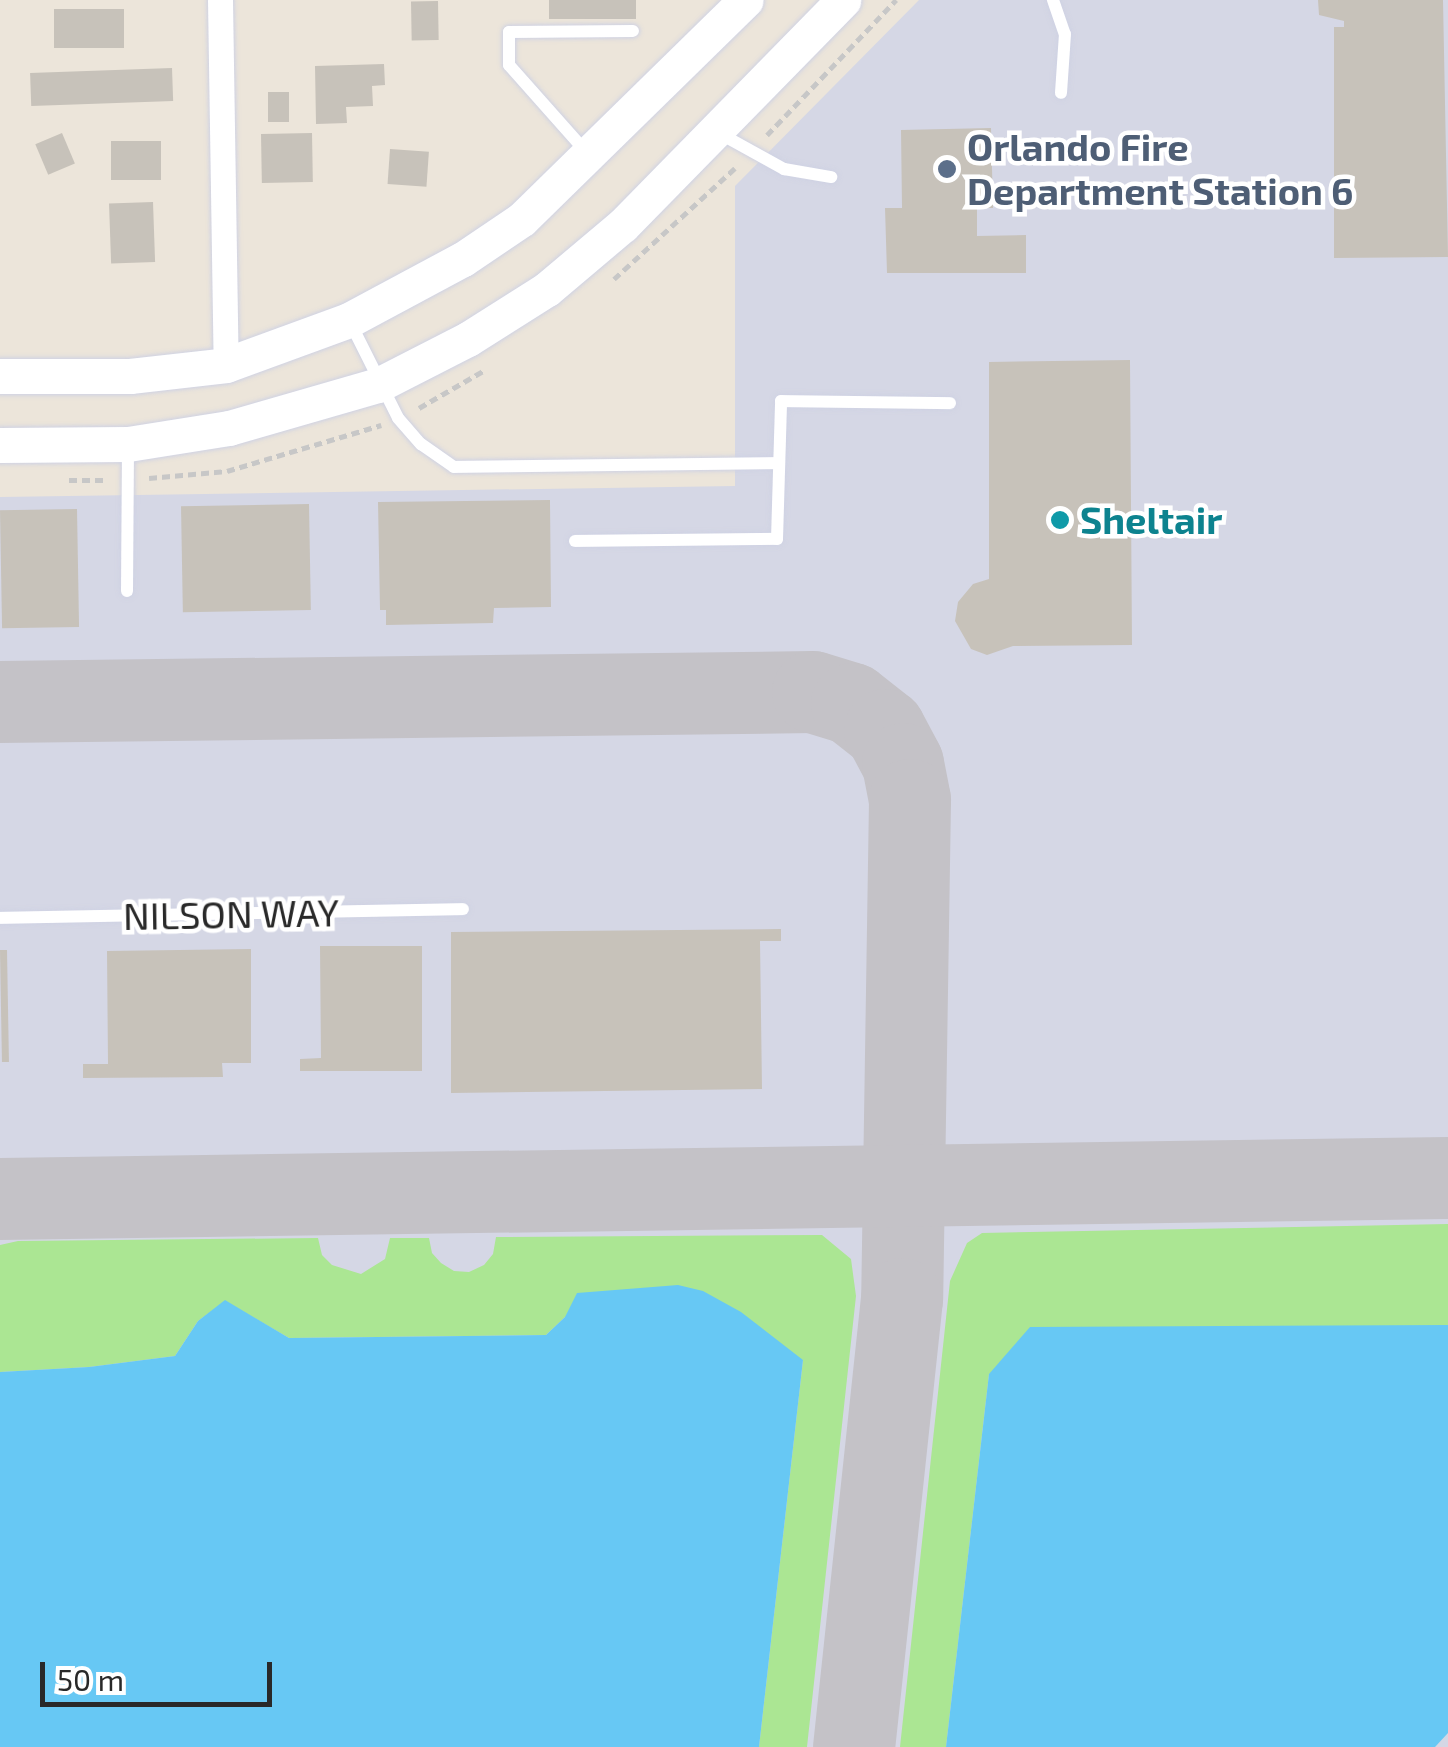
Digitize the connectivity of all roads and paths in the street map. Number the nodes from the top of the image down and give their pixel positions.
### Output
1 (220, 0) edge
2 (746, 0) edge
3 (842, 0) edge
4 (896, 0) edge
5 (1053, 0) edge
6 (633, 32) dead end
7 (1061, 93) dead end
8 (777, 124) dead end
9 (715, 130) junction
10 (590, 156) junction
11 (831, 177) dead end
12 (349, 320) junction
13 (226, 365) junction
14 (0, 376) edge
15 (378, 386) junction
16 (950, 402) dead end
17 (372, 429) dead end
18 (128, 444) junction
19 (0, 445) edge
20 (779, 463) junction
21 (152, 478) dead end
22 (576, 541) dead end
23 (128, 591) dead end
24 (462, 909) dead end
25 (0, 918) edge

1 - 13 street
2 - 10 main road
3 - 9 main road
4 - 8 path
5 - 7 lane
6 - 10 lane
9 - 11 lane
9 - 15 main road
10 - 12 main road
12 - 13 main road
12 - 15 lane
13 - 14 main road
15 - 18 main road
15 - 20 lane
16 - 20 lane
17 - 21 path
18 - 19 main road
18 - 23 lane
20 - 22 lane
24 - 25 lane, NILSON WAY

